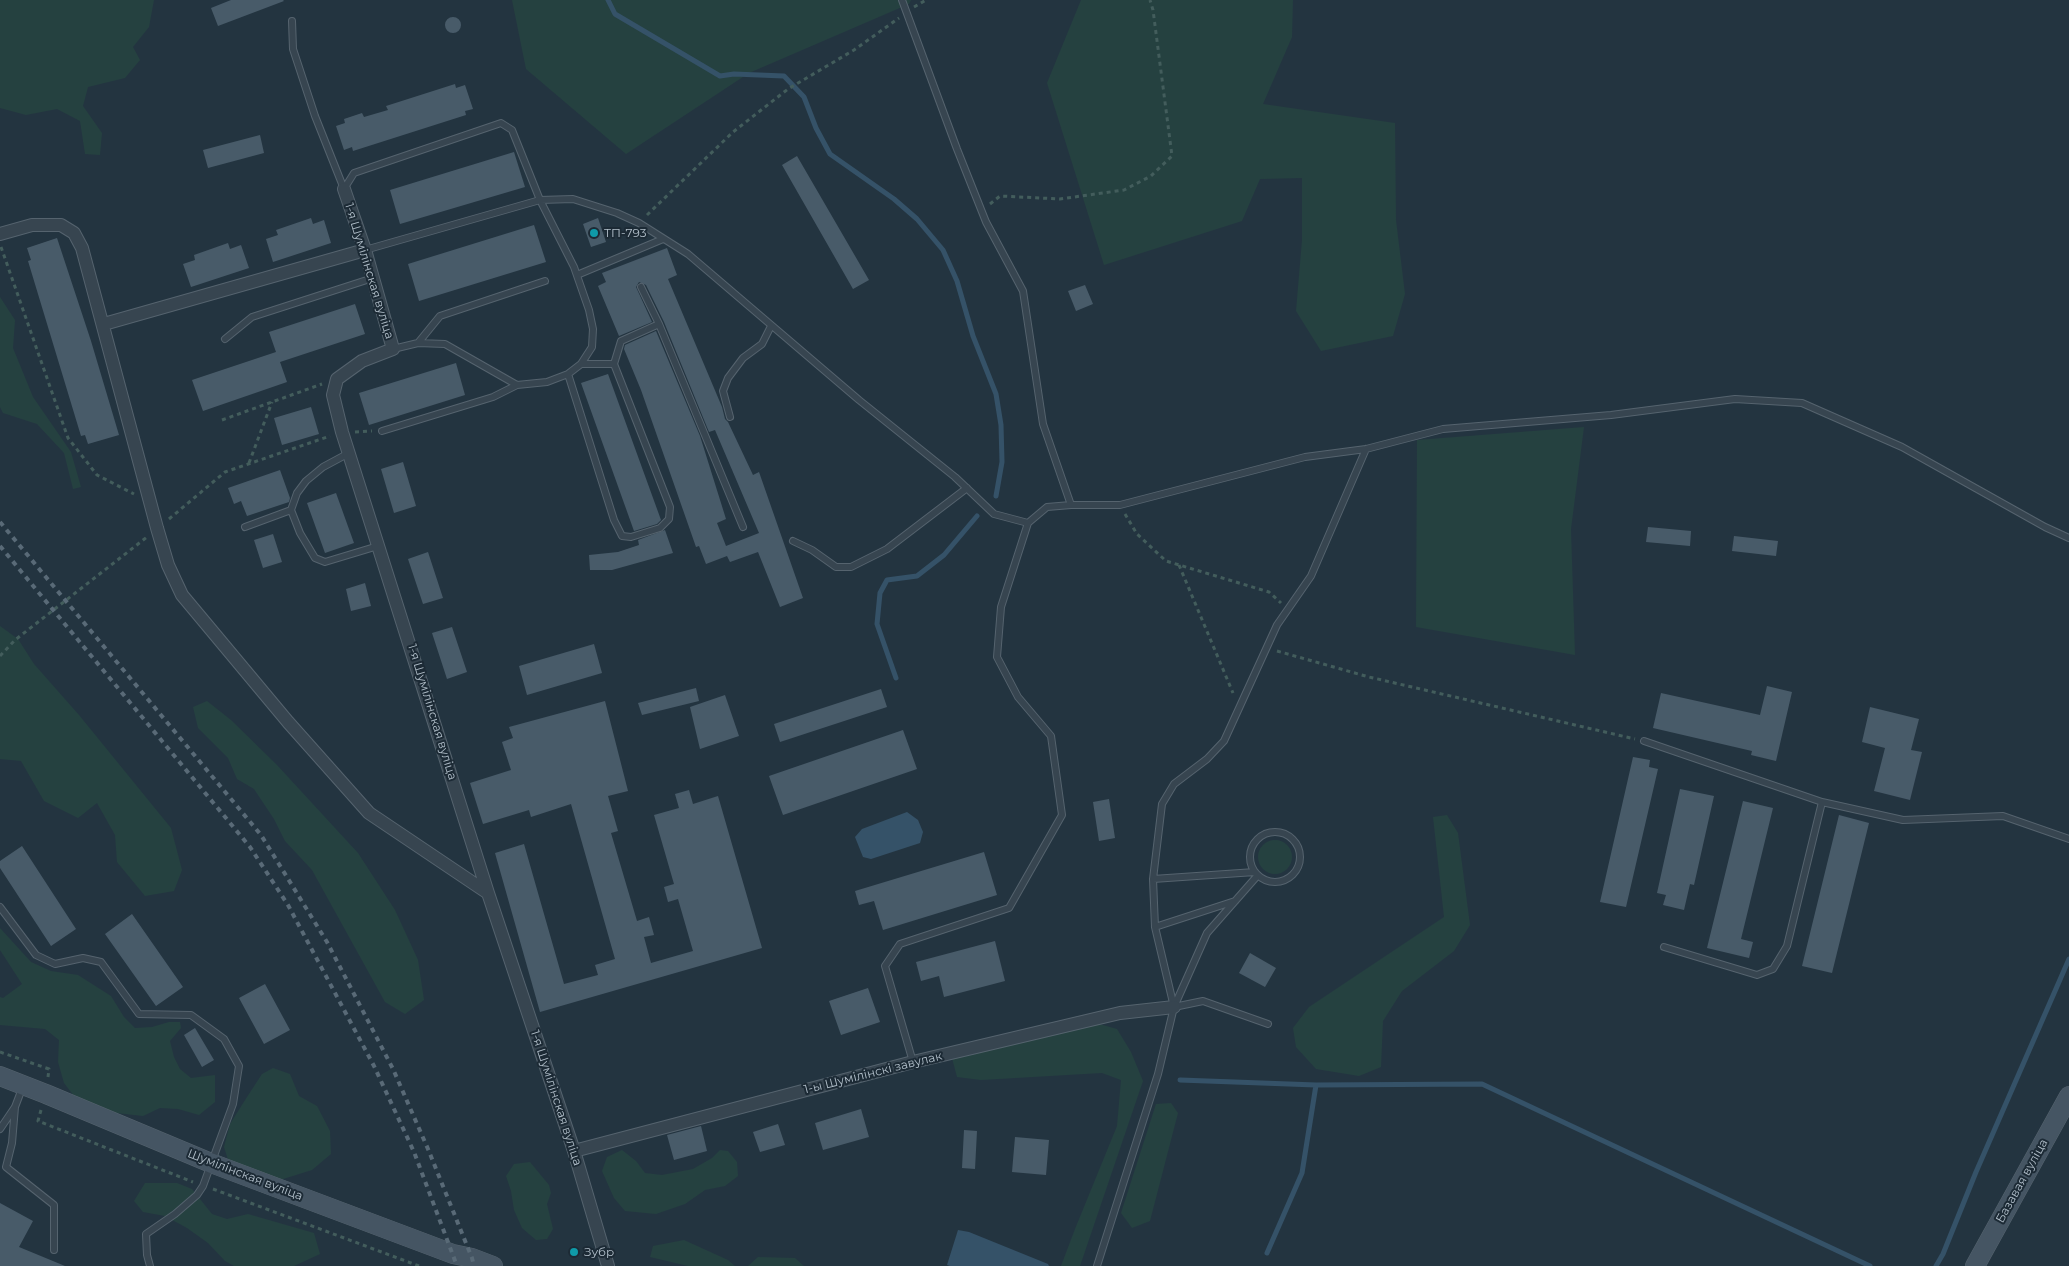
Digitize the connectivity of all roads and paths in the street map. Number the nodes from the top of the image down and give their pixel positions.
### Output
1 (902, 0) edge
2 (926, 0) edge
3 (1150, 0) edge
4 (906, 13) junction
5 (292, 21) dead end
6 (344, 189) junction
7 (540, 200) junction
8 (986, 222) junction
9 (639, 223) junction
10 (0, 234) edge
11 (663, 239) junction
12 (0, 244) edge
13 (364, 250) junction
14 (577, 274) junction
15 (373, 278) junction
16 (545, 281) dead end
17 (641, 287) dead end
18 (104, 324) junction
19 (659, 324) junction
20 (771, 326) junction
21 (225, 339) dead end
22 (418, 343) junction
23 (393, 349) junction
24 (581, 364) junction
25 (614, 364) junction
26 (568, 374) junction
27 (336, 379) junction
28 (517, 385) junction
29 (272, 402) junction
30 (730, 417) dead end
31 (222, 420) dead end
32 (382, 431) joint
33 (342, 432) junction
34 (1366, 449) junction
35 (350, 452) junction
36 (248, 464) junction
37 (967, 488) junction
38 (151, 502) junction
39 (1071, 505) junction
40 (1120, 505) junction
41 (291, 510) junction
42 (1028, 523) junction
43 (245, 527) dead end
44 (743, 527) dead end
45 (157, 528) junction
46 (2069, 538) edge
47 (793, 541) dead end
48 (380, 546) junction
49 (1178, 565) junction
50 (1288, 610) junction
51 (1267, 648) junction
52 (0, 656) edge
53 (1240, 707) junction
54 (1644, 741) joint
55 (1822, 802) junction
56 (2069, 839) edge
57 (1256, 873) junction
58 (1153, 879) junction
59 (488, 893) junction
60 (1236, 900) junction
61 (0, 907) edge
62 (1155, 927) junction
63 (1664, 947) dead end
64 (1174, 1007) junction
65 (1268, 1024) dead end
66 (913, 1062) junction
67 (0, 1076) edge
68 (24, 1084) junction
69 (2069, 1096) edge
70 (15, 1107) junction
71 (0, 1129) edge
72 (574, 1151) junction
73 (211, 1163) junction
74 (54, 1250) dead end
75 (150, 1266) edge
76 (493, 1266) edge
77 (608, 1266) edge
78 (1097, 1266) edge
79 (1975, 1266) edge

1 - 4 lane
2 - 4 path
3 - 8 path
4 - 8 lane
4 - 9 path
5 - 6 lane
6 - 7 lane
6 - 13 street, 1-я Шумілінская вуліца
7 - 9 lane
7 - 13 lane
7 - 14 lane
8 - 39 lane
9 - 11 lane
10 - 18 street
11 - 14 lane
11 - 20 lane
12 - 38 path
13 - 15 street, 1-я Шумілінская вуліца
13 - 18 street
14 - 24 lane
15 - 21 lane
15 - 23 street, 1-я Шумілінская вуліца
16 - 22 lane
17 - 19 lane
18 - 38 street
19 - 25 lane
19 - 44 lane
20 - 30 lane
20 - 37 lane
22 - 23 lane
22 - 28 lane
23 - 27 street, 1-я Шумілінская вуліца
24 - 25 lane
24 - 26 lane
25 - 26 lane
26 - 28 lane
27 - 29 path
27 - 33 street, 1-я Шумілінская вуліца
28 - 32 lane
29 - 31 path
29 - 36 path
32 - 33 path
33 - 35 street, 1-я Шумілінская вуліца
33 - 36 path
34 - 40 lane
34 - 46 lane
34 - 50 lane
35 - 41 lane
35 - 48 street, 1-я Шумілінская вуліца
36 - 45 path
37 - 42 lane
37 - 47 lane
38 - 45 street
39 - 40 lane
39 - 42 lane
40 - 49 path
41 - 43 lane
41 - 48 lane
42 - 66 lane
45 - 52 path
45 - 59 street
48 - 59 street, 1-я Шумілінская вуліца
49 - 50 path
49 - 53 path
50 - 51 lane
51 - 53 lane
51 - 54 path
53 - 58 lane
54 - 55 lane
55 - 56 lane
55 - 63 lane
57 - 57 lane
57 - 58 lane
57 - 60 lane
58 - 62 lane
59 - 72 street, 1-я Шумілінская вуліца
60 - 62 lane
60 - 64 lane
61 - 73 lane
62 - 64 lane
64 - 65 lane
64 - 66 street, 1-ы Шумілінскі завулак
64 - 78 lane
66 - 72 street, 1-ы Шумілінскі завулак
67 - 68 main road, Шумілінская вуліца
68 - 70 lane
68 - 73 main road, Шумілінская вуліца
69 - 79 main road, Базавая вуліца
70 - 71 lane
70 - 74 lane
72 - 77 street, 1-я Шумілінская вуліца
73 - 75 lane
73 - 76 main road, Шумілінская вуліца

